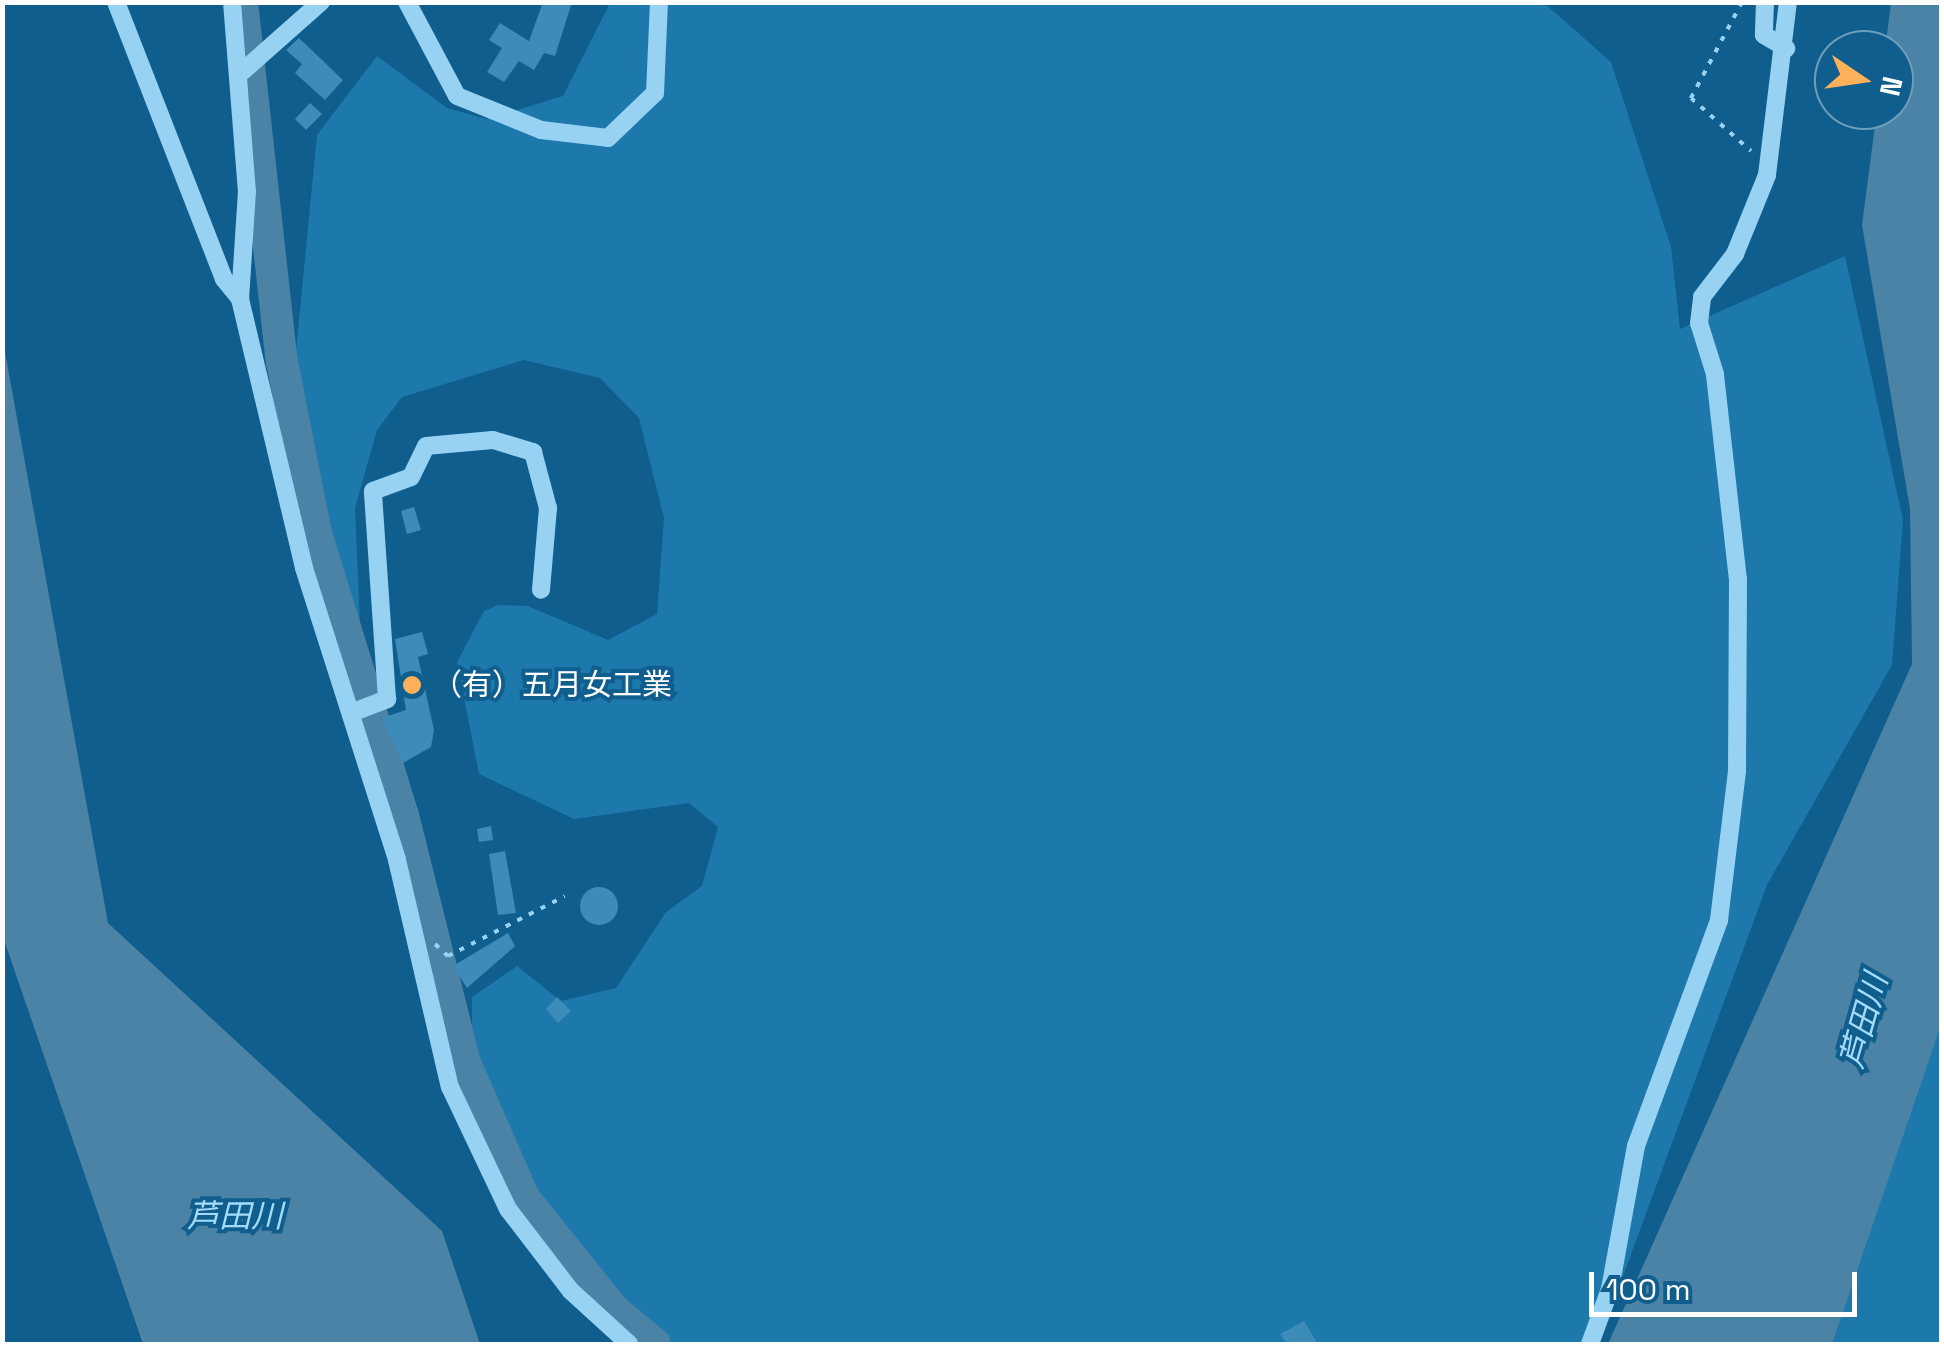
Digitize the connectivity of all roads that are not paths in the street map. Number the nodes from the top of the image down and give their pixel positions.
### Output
1 (116, 2) edge
2 (232, 2) edge
3 (321, 2) edge
4 (406, 2) edge
5 (659, 2) edge
6 (1765, 2) edge
7 (1788, 2) edge
8 (1786, 48) junction
9 (242, 72) junction
10 (240, 299) junction
11 (540, 590) dead end
12 (351, 714) junction
13 (629, 1344) edge
14 (1590, 1344) edge

1 - 10 street
2 - 9 street
3 - 9 street
4 - 5 street
6 - 8 street
7 - 8 street
8 - 14 street
9 - 10 street
10 - 12 street
11 - 12 street
12 - 13 street

